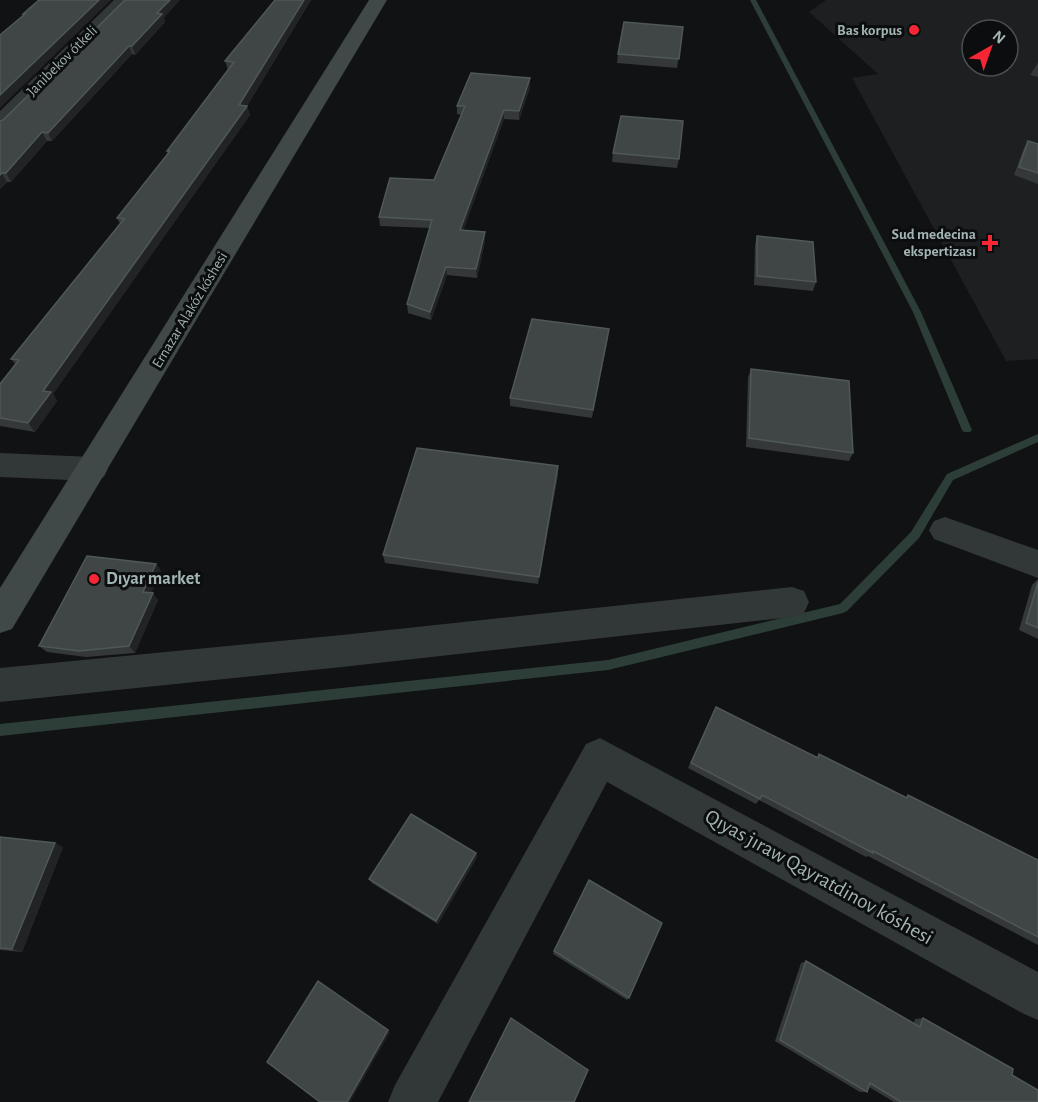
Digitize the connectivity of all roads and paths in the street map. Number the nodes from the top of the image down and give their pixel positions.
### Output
1 (124, 0) edge
2 (378, 0) edge
3 (0, 123) edge
4 (0, 465) edge
5 (93, 469) junction
6 (945, 530) dead end
7 (1038, 564) edge
8 (792, 602) dead end
9 (0, 618) edge
10 (0, 685) edge
11 (1038, 997) edge
12 (412, 1102) edge

1 - 3 street, Janibekov ótkeli
2 - 5 main road, Ernazar Alakóz kóshesi
4 - 5 street
5 - 9 main road, Ernazar Alakóz kóshesi
6 - 7 street
8 - 10 street
11 - 12 street, Qıyas jıraw Qayratdinov kóshesi

